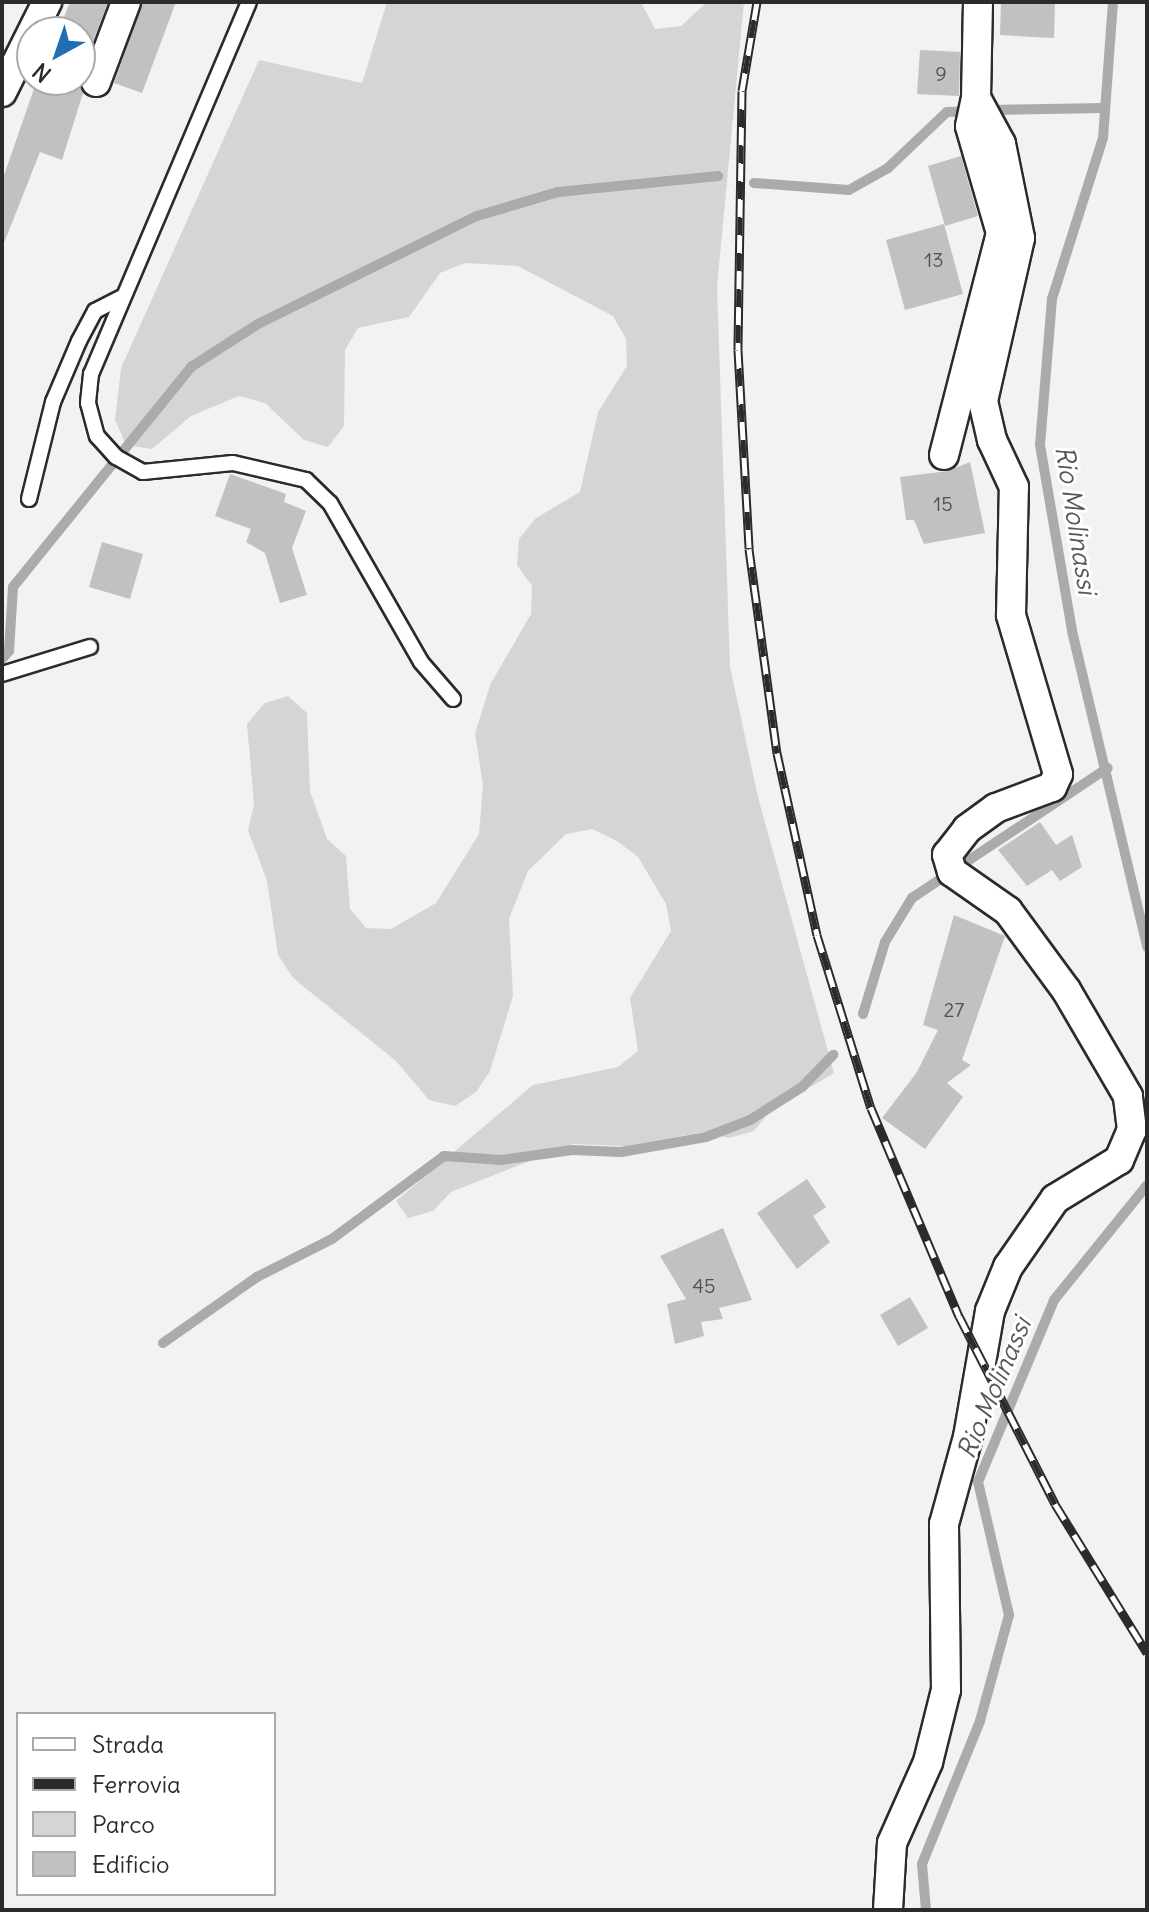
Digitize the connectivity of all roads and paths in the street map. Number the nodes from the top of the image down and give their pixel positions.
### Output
1 (47, 2) edge
2 (126, 2) edge
3 (249, 2) edge
4 (978, 2) edge
5 (96, 82) dead end
6 (2, 92) edge
7 (976, 98) junction
8 (121, 298) junction
9 (944, 455) dead end
10 (29, 499) dead end
11 (90, 647) dead end
12 (2, 674) edge
13 (453, 699) dead end
14 (888, 1910) edge

1 - 6 street
2 - 5 street
3 - 8 lane
4 - 7 street
7 - 9 street
7 - 14 street
8 - 10 lane
8 - 13 lane
11 - 12 lane

